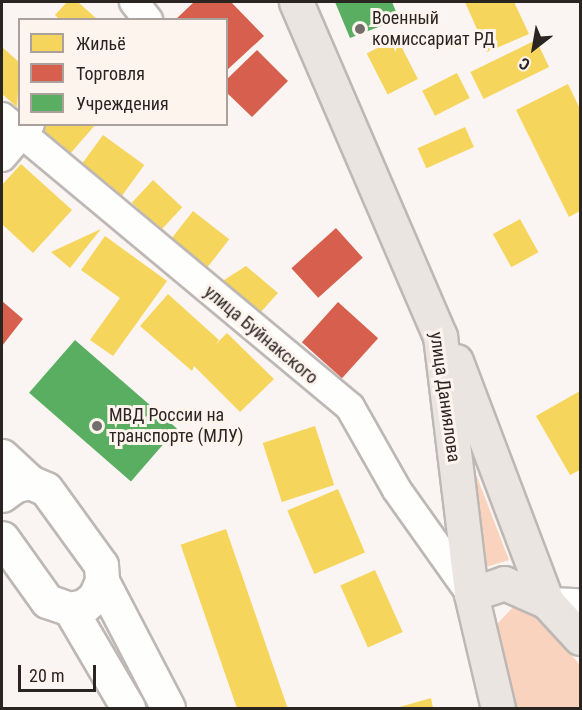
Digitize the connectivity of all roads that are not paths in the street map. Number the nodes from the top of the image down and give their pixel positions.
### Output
1 (296, 2) edge
2 (306, 2) edge
3 (18, 125) edge
4 (19, 126) edge
5 (2, 157) edge
6 (2, 456) edge
7 (16, 489) edge
8 (2, 537) edge
9 (102, 581) junction
10 (471, 594) junction
11 (547, 602) junction
12 (580, 608) edge
13 (70, 609) junction
14 (580, 638) edge
15 (128, 708) edge
16 (168, 708) edge
17 (498, 708) edge

1 - 10 main road, улица Даниялова
2 - 11 main road, улица Даниялова
3 - 5 street
4 - 10 street, улица Буйнакского
6 - 7 street
7 - 9 street
8 - 13 street
9 - 13 street
9 - 16 street
10 - 11 main road
10 - 17 main road, улица Даниялова
11 - 12 street
11 - 14 main road, улица Даниялова
13 - 15 street

